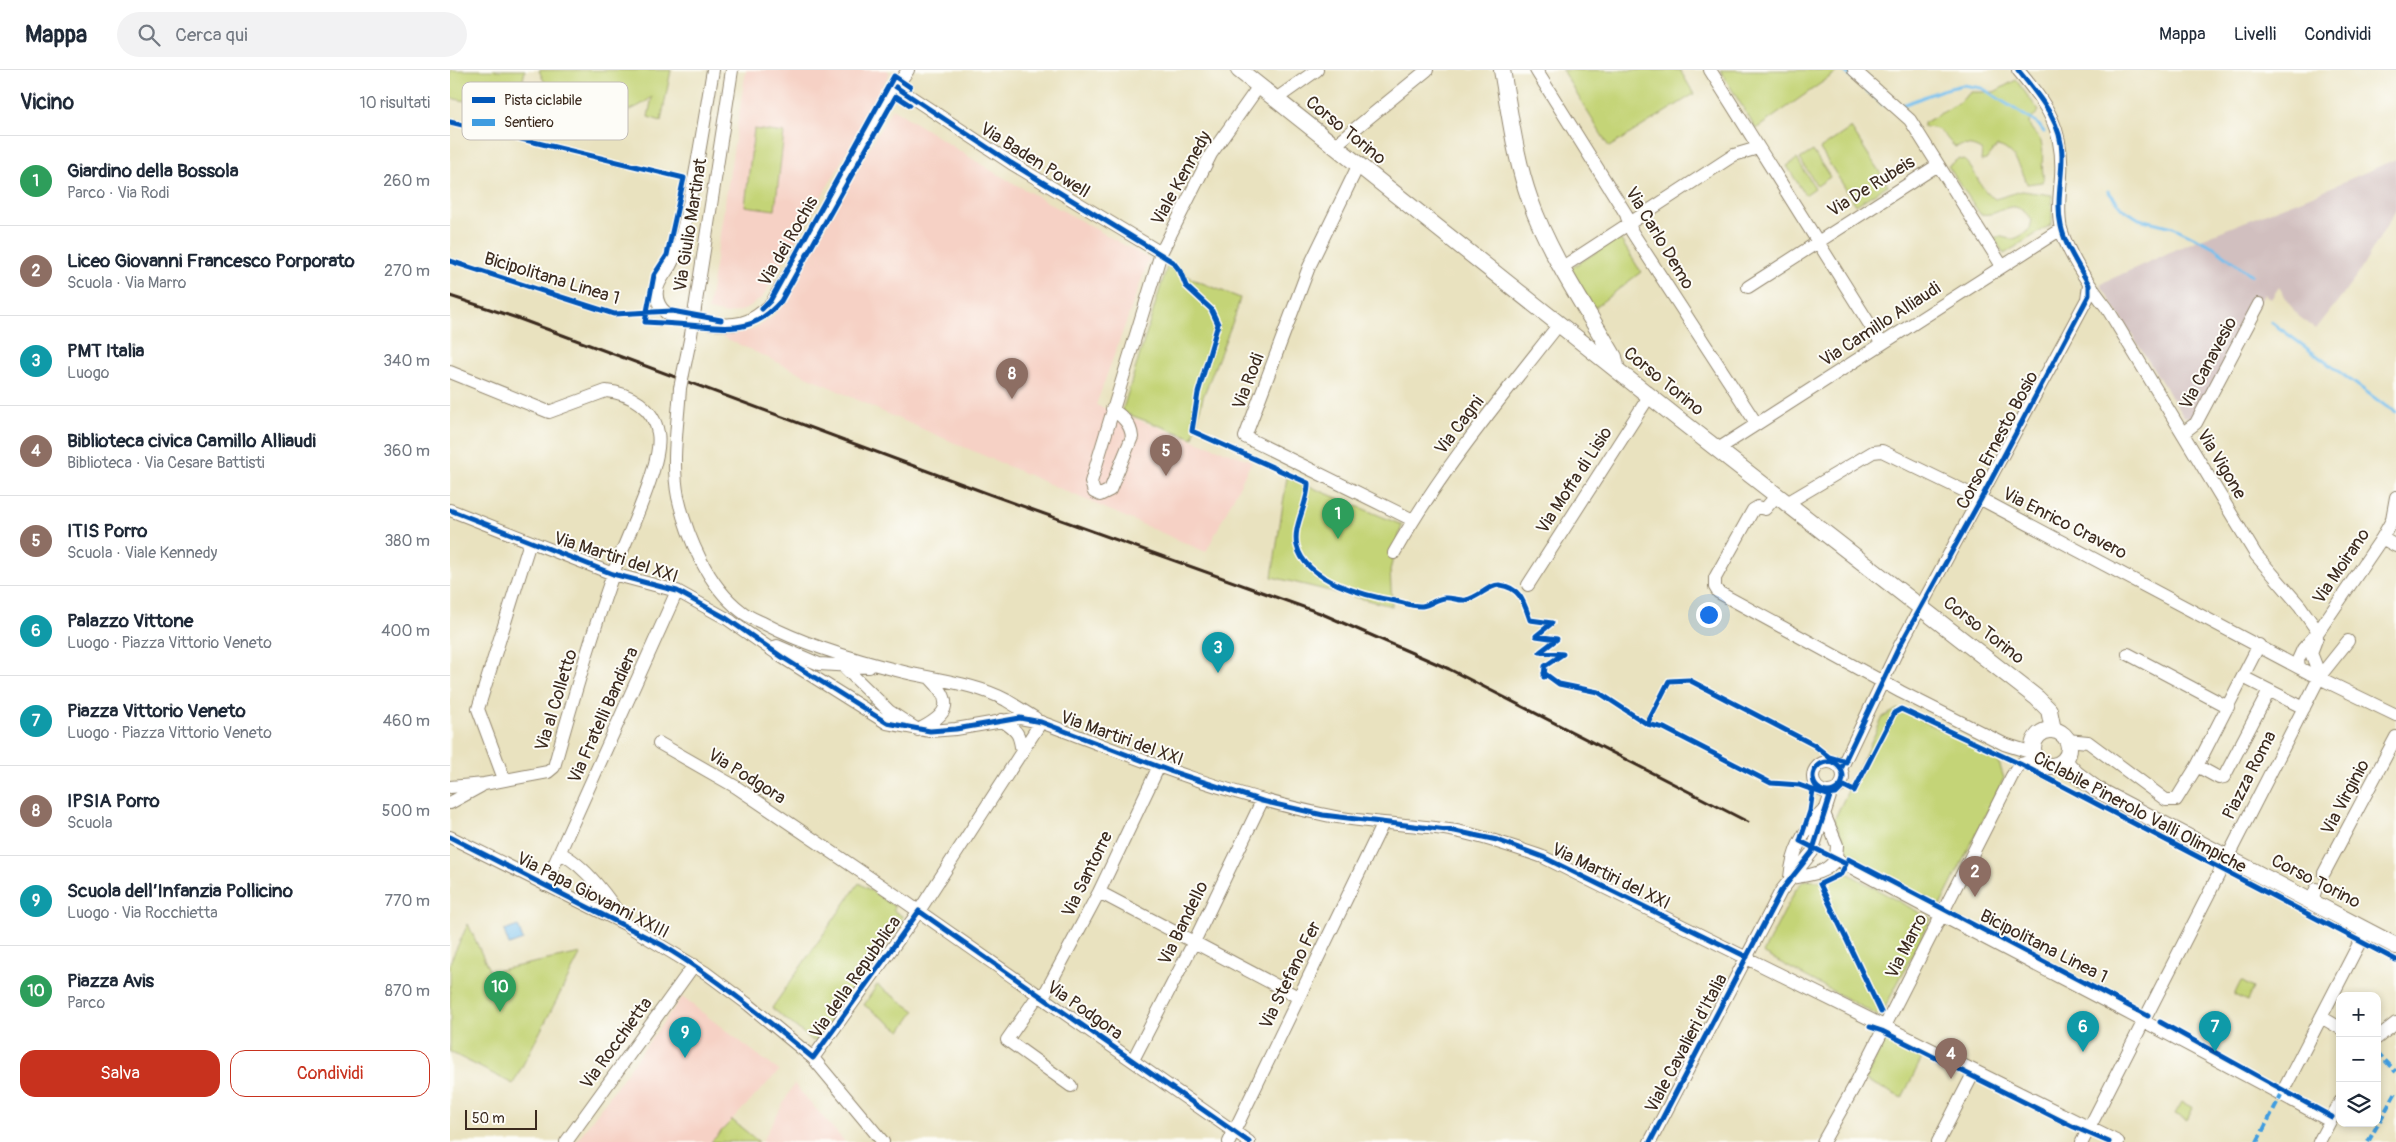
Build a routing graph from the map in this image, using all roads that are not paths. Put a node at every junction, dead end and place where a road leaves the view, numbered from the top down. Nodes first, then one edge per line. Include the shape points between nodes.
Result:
1 (713, 70) edge
2 (732, 70) edge
3 (908, 70) edge
4 (1239, 70) edge
5 (1317, 70) edge
6 (1427, 70) edge
7 (1502, 70) edge
8 (1536, 70) edge
9 (1710, 70) edge
10 (1854, 70) edge
11 (2018, 70) edge
12 (1259, 86) junction
13 (896, 87) junction
14 (1276, 100) junction
15 (1334, 146) junction
16 (1758, 148) junction
17 (1938, 165) junction
18 (1358, 166) junction
19 (1628, 224) junction
20 (2061, 228) junction
21 (1817, 241) junction
22 (1161, 253) junction
23 (2002, 266) junction
24 (1561, 268) junction
25 (2089, 284) junction
26 (1748, 287) dead end
27 (2088, 300) junction
28 (2259, 304) dead end
29 (2107, 308) junction
30 (1560, 323) junction
31 (1882, 344) junction
32 (1617, 368) junction
33 (450, 372) edge
34 (1650, 395) junction
35 (1112, 409) junction
36 (1756, 423) junction
37 (2182, 434) junction
38 (1718, 449) junction
39 (2396, 497) edge
40 (1782, 499) junction
41 (1981, 499) junction
42 (450, 510) edge
43 (2394, 516) edge
44 (1413, 520) junction
45 (2382, 538) junction
46 (530, 542) junction
47 (2396, 546) edge
48 (1394, 553) dead end
49 (613, 574) junction
50 (1528, 585) dead end
51 (677, 591) junction
52 (1922, 607) junction
53 (726, 618) junction
54 (2318, 632) junction
55 (2348, 641) dead end
56 (2259, 645) junction
57 (819, 647) junction
58 (2128, 654) dead end
59 (2312, 656) junction
60 (844, 666) junction
61 (2299, 667) junction
62 (886, 668) junction
63 (2320, 676) junction
64 (2243, 677) junction
65 (931, 679) junction
66 (1883, 682) junction
67 (2269, 691) junction
68 (2228, 706) junction
69 (2304, 708) junction
70 (2396, 715) edge
71 (1001, 720) junction
72 (1041, 722) junction
73 (918, 730) junction
74 (2053, 730) junction
75 (2396, 737) edge
76 (2067, 740) junction
77 (659, 743) dead end
78 (1022, 754) junction
79 (2035, 756) junction
80 (2064, 761) junction
81 (1158, 766) junction
82 (2197, 766) junction
83 (1841, 769) junction
84 (504, 779) junction
85 (484, 784) junction
86 (450, 786) edge
87 (1831, 793) junction
88 (1262, 801) junction
89 (450, 803) edge
90 (1823, 811) junction
91 (1383, 824) junction
92 (450, 837) edge
93 (560, 852) junction
94 (2226, 857) junction
95 (1841, 862) junction
96 (2324, 873) dead end
97 (1790, 878) junction
98 (545, 885) junction
99 (1099, 892) junction
100 (919, 911) junction
101 (1942, 915) junction
102 (625, 924) junction
103 (2366, 930) junction
104 (1194, 942) junction
105 (2396, 946) edge
106 (1747, 957) junction
107 (694, 965) junction
108 (1041, 995) junction
109 (1298, 997) junction
110 (2321, 1017) junction
111 (2145, 1020) junction
112 (2396, 1023) edge
113 (2336, 1026) edge
114 (1884, 1027) junction
115 (2378, 1037) edge
116 (814, 1058) junction
117 (1133, 1060) junction
118 (1974, 1072) junction
119 (1070, 1086) dead end
120 (2282, 1095) junction
121 (2336, 1110) edge
122 (2330, 1122) junction
123 (2089, 1128) junction
124 (1232, 1137) edge
125 (566, 1142) edge
126 (883, 1142) edge
127 (1249, 1142) edge
128 (1650, 1142) edge
129 (1823, 1142) edge
130 (1938, 1142) edge
131 (2082, 1142) edge
132 (2118, 1142) edge
133 (2319, 1142) edge

1 - 13 street, Via dei Rochis via 680,241 657,288 658,304 678,320 742,324 771,304
2 - 57 street, Via Giulio Martinat, bridge via 680,388 675,464 678,496 688,530 720,589 742,612
3 - 13 street, Via dei Rochis
4 - 12 main road, Corso Torino
5 - 14 street
6 - 15 street
7 - 24 main road via 1522,175
8 - 19 street, Via Carlo Demo via 1626,214
9 - 16 street
10 - 17 street via 1920,133
11 - 20 street, Via Vigone via 2049,110 2060,142
12 - 14 main road, Corso Torino
12 - 22 street, Viale Kennedy via 1211,154
13 - 22 street, Via Baden Powell via 1010,163
14 - 15 main road, Corso Torino
15 - 18 main road, Corso Torino
16 - 19 street via 1734,155
16 - 21 street
17 - 21 street, Via De Rubeis
17 - 23 street, Via De Rubeis
18 - 30 main road, Corso Torino
18 - 44 street, Via Rodi via 1309,267 1245,437
19 - 24 street
19 - 36 street, Via Carlo Demo
20 - 23 street, Via Camillo Alliaudi
20 - 25 street, Via Vigone
21 - 26 street, Via De Rubeis
21 - 31 street
22 - 35 street, Viale Kennedy
23 - 31 street, Via Camillo Alliaudi
24 - 32 main road via 1614,357
25 - 27 street, Corso Ernesto Bosio
25 - 29 street, Via Vigone
27 - 29 street
27 - 41 street, Corso Ernesto Bosio
28 - 37 street, Via Canavesio via 2196,423
29 - 37 street, Via Vigone
30 - 32 main road, Corso Torino
30 - 44 street, Via Cagni via 1455,457
31 - 36 street, Via Camillo Alliaudi
32 - 34 main road, Corso Torino
33 - 49 street via 549,412 606,392 615,392 646,406 659,435 656,454 648,487
34 - 38 main road, Corso Torino
34 - 50 street, Via Moffa di Lisio
35 - 35 street, Viale Kennedy via 1091,482 1094,492 1100,495 1110,490 1132,437 1131,429 1122,416
36 - 38 street, Via Camillo Alliaudi
37 - 54 street, Via Vigone via 2256,555
38 - 40 main road, Corso Torino
39 - 43 street, Via Moirano
40 - 41 street, Via Enrico Cravero via 1878,450
40 - 52 main road, Corso Torino
40 - 66 street via 1765,509 1758,507 1753,510 1715,578 1715,587 1724,597
41 - 52 street, Corso Ernesto Bosio
41 - 56 street, Via Enrico Cravero
42 - 46 street, Via Martiri del XXI
43 - 45 street, Via Moirano
44 - 48 street, Via Cagni
45 - 47 street
45 - 54 street, Via Moirano
46 - 49 street, Via Martiri del XXI
46 - 84 street via 478,709
49 - 51 street, Via Martiri del XXI
49 - 84 street, Via al Colletto via 554,767 548,772
51 - 53 street, Via Martiri del XXI
51 - 93 street, Via Fratelli Bandiera
52 - 66 street, Corso Ernesto Bosio
52 - 74 main road, Corso Torino via 2037,698 2049,710
53 - 60 street, Via Martiri del XXI via 796,656 819,664
53 - 73 street, Via Martiri del XXI via 867,712 887,723
54 - 59 street, Via Moirano via 2311,649
54 - 61 street, Via Moirano via 2302,649
55 - 63 street, Piazza Roma
56 - 61 street, Via Enrico Cravero
56 - 64 street
57 - 60 street
57 - 62 street, Via Martiri del XXI
58 - 68 street
59 - 61 street
59 - 63 street
60 - 62 street, Via Martiri del XXI
60 - 73 street via 889,711
61 - 63 street, Via Enrico Cravero
62 - 65 street, Via Martiri del XXI
63 - 69 street, Piazza Roma
63 - 70 street, Via Enrico Cravero
64 - 67 street
64 - 68 street
65 - 72 street, Via Martiri del XXI via 976,688 1005,700
65 - 73 street via 946,699 945,708 931,724
66 - 79 street via 2004,744
66 - 83 street, Corso Ernesto Bosio
67 - 69 street
67 - 82 street, Piazza Roma via 2224,777 2219,778
68 - 82 street
69 - 94 street, Piazza Roma
71 - 72 street, Via Martiri del XXI via 1020,718
71 - 73 street, Via Martiri del XXI via 956,729
71 - 78 street via 1015,729 1021,738
72 - 78 street, Via della Repubblica
72 - 81 street, Via Martiri del XXI
74 - 76 main road
74 - 79 main road via 2037,736 2032,747
75 - 96 street, Via Virginio
76 - 80 main road via 2069,751
76 - 82 street via 2088,742 2166,800 2180,797
77 - 100 street, Via Podgora via 736,787
78 - 100 street, Via della Repubblica
79 - 80 main road via 2042,764 2054,766
79 - 101 street, Via Marro via 2014,772
80 - 94 main road, Corso Torino via 2096,789
81 - 88 street, Via Martiri del XXI
81 - 99 street, Via Santorre
83 - 87 street via 1842,784
83 - 87 street via 1829,762 1814,769 1814,784 1820,791
84 - 85 street, Via al Colletto
85 - 86 street, Via al Colletto
85 - 89 street, Via al Colletto
87 - 90 street, Viale Cavalieri d'Italia
88 - 91 street, Via Martiri del XXI
88 - 104 street, Via Bandello
90 - 95 street
90 - 97 street, Viale Cavalieri d'Italia via 1812,852
91 - 106 street, Via Martiri del XXI via 1455,831 1497,840 1543,857
91 - 109 street, Via Stefano Fer
92 - 98 street, Via Papa Giovanni XXIII
93 - 98 street, Via Fratelli Bandiera
93 - 102 street via 574,860
94 - 103 main road, Corso Torino via 2314,896
94 - 111 street, Piazza Roma
95 - 97 street via 1824,870
95 - 101 street
97 - 106 street, Viale Cavalieri d'Italia
98 - 102 street, Via Papa Giovanni XXIII
99 - 104 street
99 - 108 street, Via Santorre
100 - 108 street, Via Podgora
100 - 116 street, Via della Repubblica
101 - 111 street
101 - 114 street, Via Marro
102 - 107 street, Via Papa Giovanni XXIII
103 - 105 main road, Corso Torino
103 - 110 street
104 - 109 street
104 - 117 street, Via Bandello
106 - 114 street, Via Martiri del XXI
106 - 128 street, Viale Cavalieri d'Italia
107 - 116 street, Via Papa Giovanni XXIII
107 - 125 street, Via Rocchietta
108 - 117 street, Via Podgora
108 - 119 street, Via Podgora via 1007,1040
109 - 124 street, Via Stefano Fer
110 - 113 street
110 - 120 street
111 - 120 street
111 - 123 street, Piazza Roma
112 - 115 street
114 - 118 street, Via Martiri del XXI
114 - 129 street, Via Marro
116 - 126 street, Via Papa Giovanni XXIII
117 - 124 street, Via Podgora
118 - 123 street, Via Martiri del XXI
118 - 130 street
120 - 122 street
121 - 122 street
122 - 133 street
123 - 131 street, Piazza Roma
123 - 132 street, Via Martiri del XXI
124 - 127 street, Via Podgora

